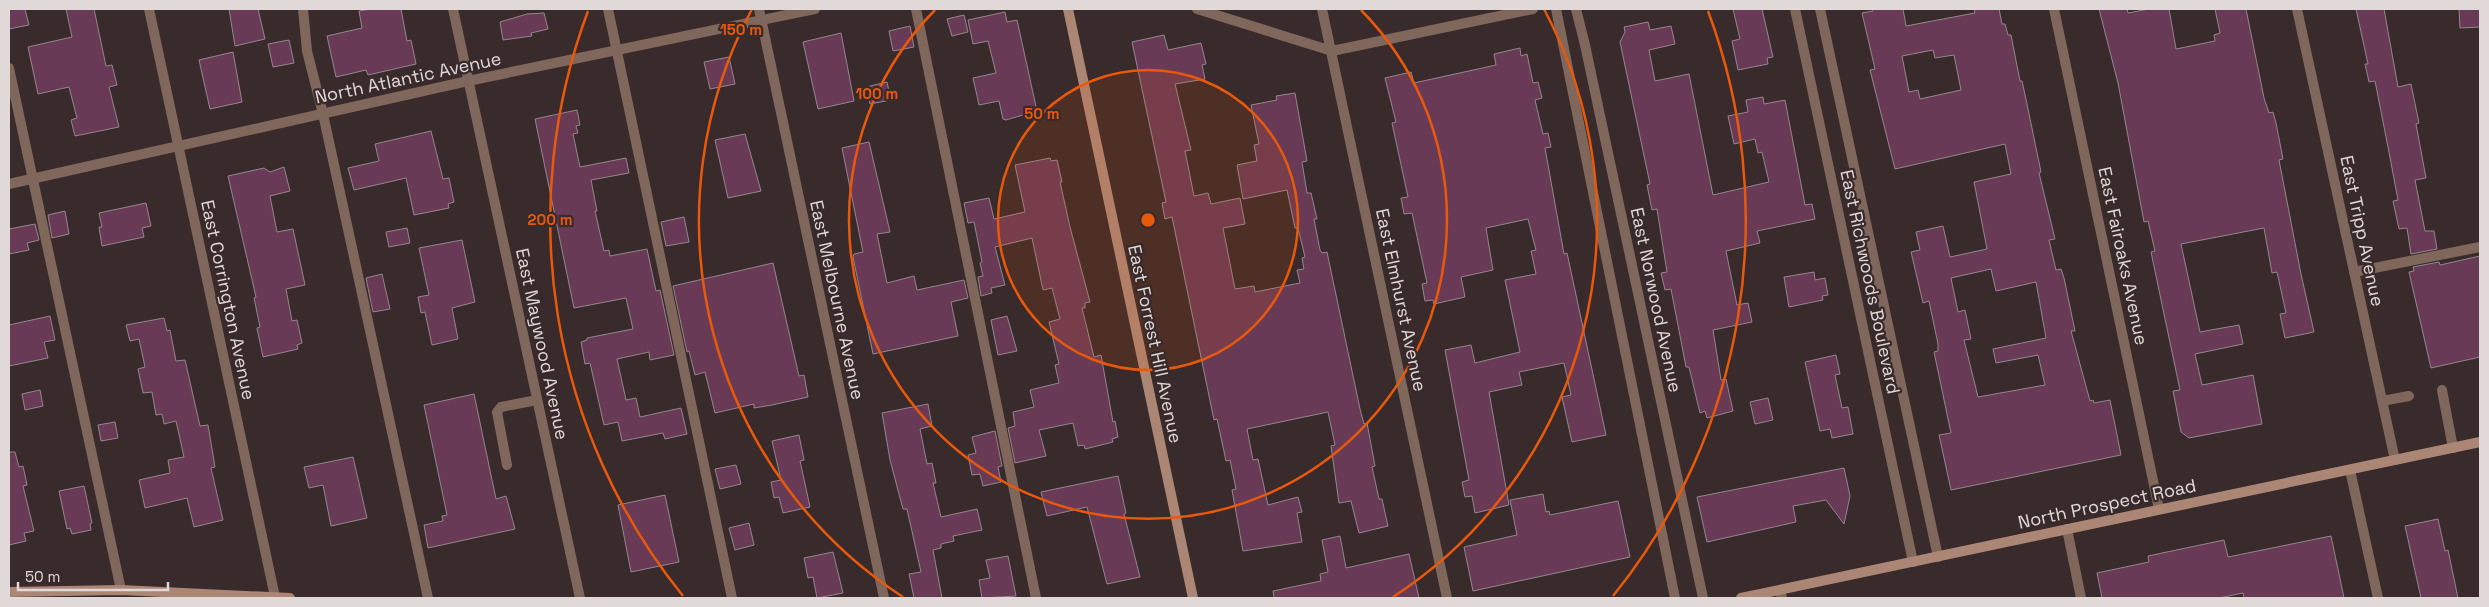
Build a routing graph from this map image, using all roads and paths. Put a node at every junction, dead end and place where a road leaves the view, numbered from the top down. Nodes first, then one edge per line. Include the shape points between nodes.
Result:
1 (150, 9) edge
2 (303, 9) edge
3 (453, 9) edge
4 (608, 9) edge
5 (815, 9) edge
6 (916, 9) edge
7 (1068, 9) edge
8 (1197, 9) edge
9 (1322, 9) edge
10 (1533, 9) edge
11 (1556, 9) edge
12 (1576, 9) edge
13 (1795, 9) edge
14 (1820, 9) edge
15 (2054, 9) edge
16 (2297, 9) edge
17 (760, 14) edge
18 (617, 49) junction
19 (1332, 52) junction
20 (9, 68) edge
21 (468, 81) junction
22 (323, 114) junction
23 (179, 146) junction
24 (32, 178) junction
25 (9, 184) edge
26 (2480, 247) edge
27 (2354, 272) junction
28 (2442, 390) dead end
29 (2410, 396) dead end
30 (537, 400) junction
31 (2382, 401) junction
32 (2480, 442) edge
33 (2454, 448) junction
34 (2395, 460) junction
35 (507, 465) dead end
36 (2350, 470) junction
37 (2159, 509) junction
38 (2066, 529) junction
39 (1938, 557) junction
40 (1912, 562) junction
41 (121, 590) junction
42 (9, 592) edge
43 (1781, 594) edge
44 (275, 597) edge
45 (290, 598) edge
46 (428, 598) edge
47 (580, 598) edge
48 (732, 598) edge
49 (884, 598) edge
50 (1036, 598) edge
51 (1193, 598) edge
52 (1447, 598) edge
53 (1675, 598) edge
54 (1703, 598) edge
55 (1741, 598) edge
56 (2081, 598) edge
57 (2378, 598) edge

1 - 23 street, East Corrington Avenue
2 - 22 street via 308,51
3 - 21 street, East Maywood Avenue
4 - 18 street
5 - 17 street, North Atlantic Avenue
6 - 50 street
7 - 51 main road, East Forrest Hill Avenue
8 - 19 street
9 - 19 street, East Elmhurst Avenue
10 - 19 street
11 - 53 street
12 - 54 street, East Norwood Avenue
13 - 40 street, East Richwoods Boulevard
14 - 39 street, East Richwoods Boulevard
15 - 37 street, East Fairoaks Avenue
16 - 27 street, East Tripp Avenue
17 - 18 street, North Atlantic Avenue
17 - 49 street, East Melbourne Avenue
18 - 21 street, North Atlantic Avenue
18 - 48 street
19 - 52 street, East Elmhurst Avenue
20 - 24 street
21 - 22 street, North Atlantic Avenue
21 - 30 street, East Maywood Avenue
22 - 23 street, North Atlantic Avenue
22 - 46 street
23 - 24 street, North Atlantic Avenue
23 - 44 street, East Corrington Avenue
24 - 25 street, North Atlantic Avenue
24 - 41 street
26 - 27 street
27 - 31 street, East Tripp Avenue
28 - 33 street
29 - 31 street
30 - 35 street via 501,407 497,412
30 - 47 street, East Maywood Avenue
31 - 34 street, East Tripp Avenue
32 - 33 main road, North Prospect Road
33 - 34 main road, North Prospect Road
34 - 36 main road, North Prospect Road
36 - 37 main road, North Prospect Road
36 - 57 street
37 - 38 main road, North Prospect Road
38 - 39 main road, North Prospect Road
38 - 56 street
39 - 40 main road, North Prospect Road
40 - 43 main road, North Prospect Road
41 - 42 main road
41 - 44 main road
43 - 55 main road, North Prospect Road
44 - 45 main road

